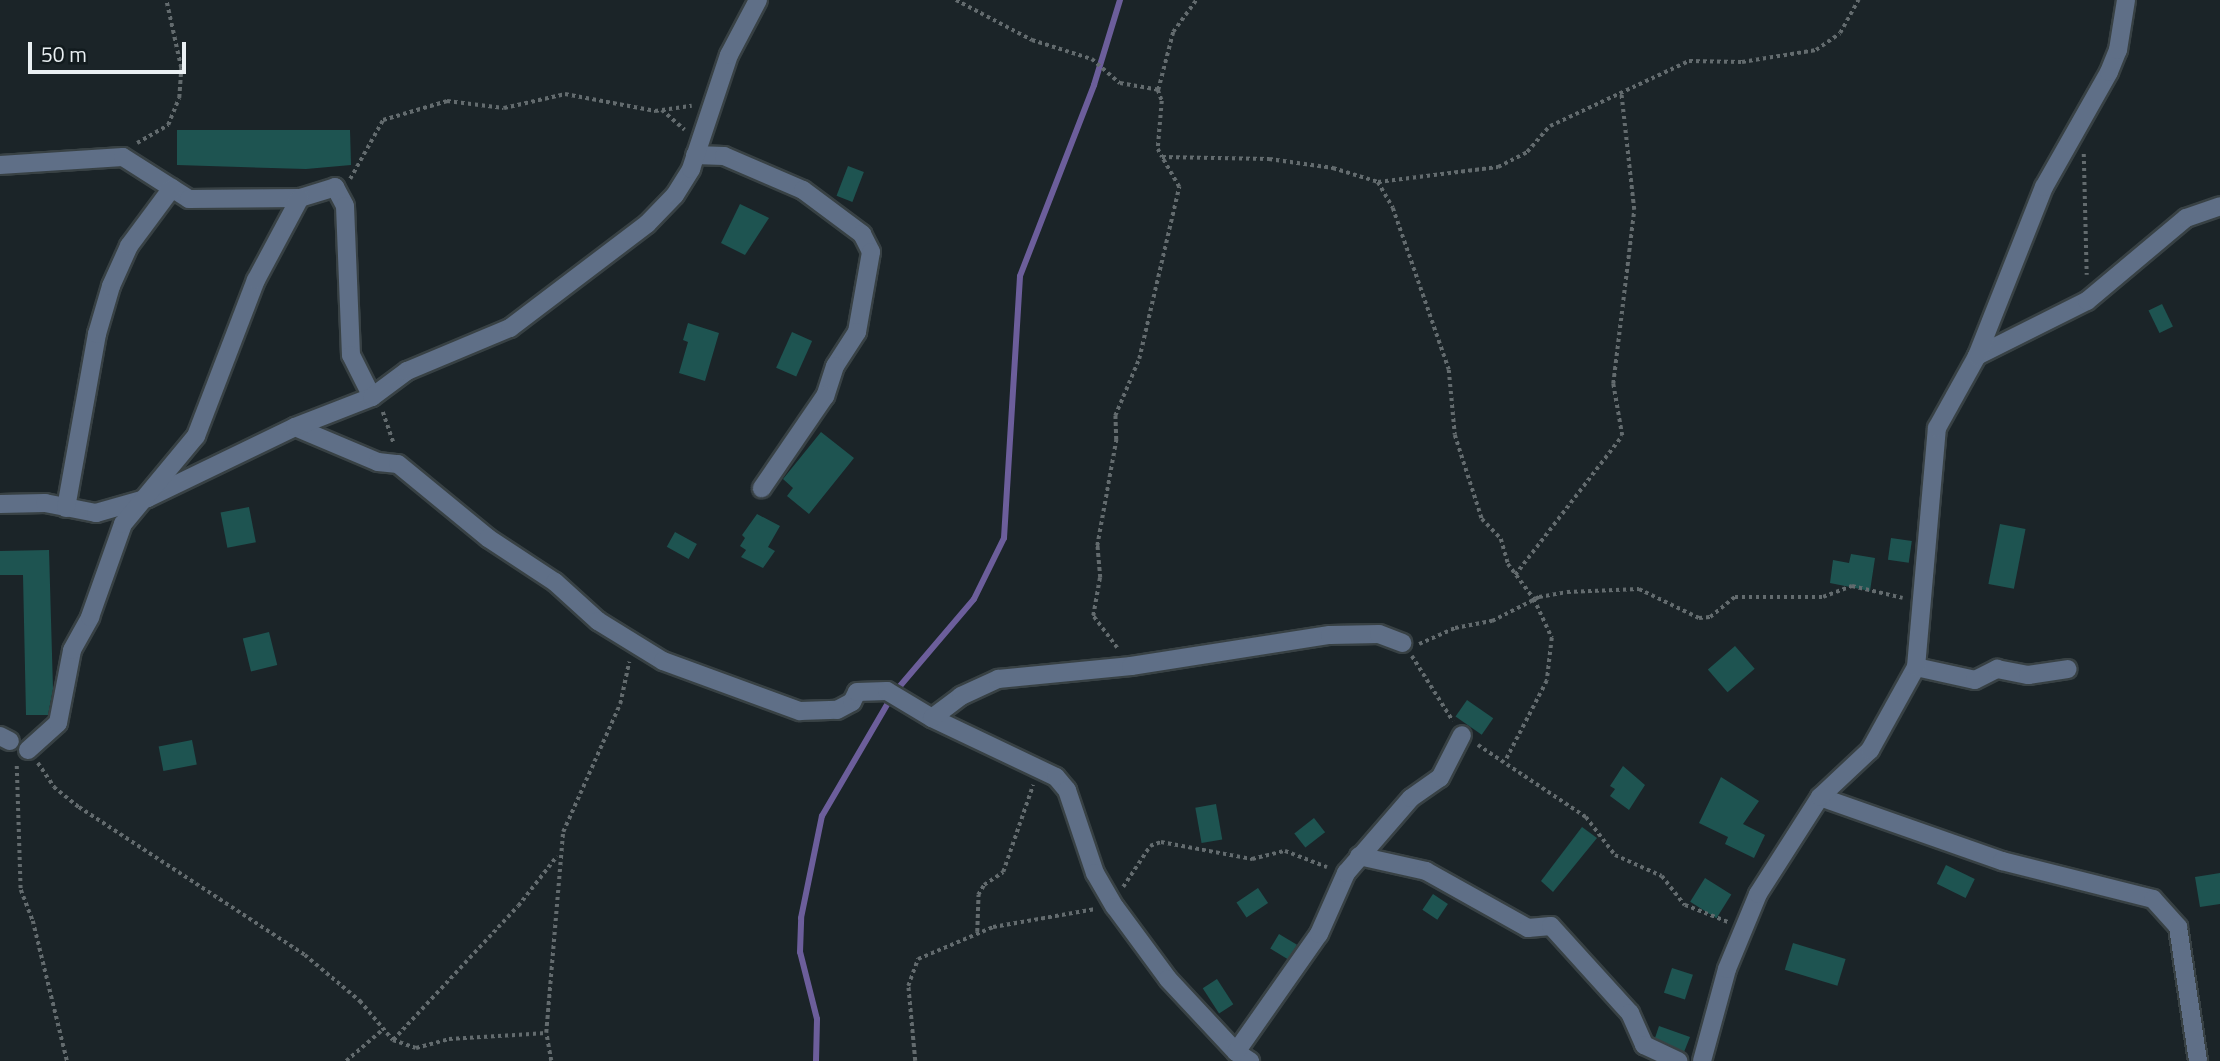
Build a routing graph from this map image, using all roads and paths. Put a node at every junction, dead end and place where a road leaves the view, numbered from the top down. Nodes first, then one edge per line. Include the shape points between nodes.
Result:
1 (166, 0) edge
2 (758, 0) edge
3 (956, 0) edge
4 (1196, 0) edge
5 (1857, 0) edge
6 (2126, 0) edge
7 (1158, 90) junction
8 (1621, 92) junction
9 (717, 101) junction
10 (662, 110) junction
11 (2073, 129) junction
12 (695, 156) junction
13 (1162, 157) junction
14 (123, 158) junction
15 (0, 165) edge
16 (1378, 182) junction
17 (172, 188) junction
18 (342, 193) junction
19 (300, 198) junction
20 (2220, 206) edge
21 (2087, 301) junction
22 (1977, 356) junction
23 (372, 397) junction
24 (295, 427) junction
25 (398, 464) junction
26 (762, 488) dead end
27 (148, 498) junction
28 (0, 504) edge
29 (66, 508) junction
30 (1515, 575) junction
31 (1534, 599) junction
32 (1922, 605) junction
33 (1402, 643) dead end
34 (630, 644) junction
35 (1131, 666) junction
36 (1916, 667) junction
37 (2068, 669) dead end
38 (932, 718) junction
39 (1462, 735) junction
40 (5, 738) edge
41 (28, 750) joint
42 (1506, 762) junction
43 (1038, 770) junction
44 (1820, 797) junction
45 (559, 855) junction
46 (1359, 856) junction
47 (1346, 873) junction
48 (1113, 905) junction
49 (1743, 928) junction
50 (977, 933) junction
51 (381, 1031) junction
52 (546, 1033) junction
53 (393, 1040) junction
54 (1243, 1056) edge
55 (67, 1061) edge
56 (346, 1061) edge
57 (551, 1061) edge
58 (915, 1061) edge
59 (1678, 1061) edge
60 (1702, 1061) edge
61 (2198, 1061) edge

1 - 14 path via 181,68 173,118 160,131 142,137
2 - 9 street via 729,55
3 - 7 path via 1032,40 1092,59 1120,83
4 - 7 path via 1173,32
5 - 8 path via 1840,33 1816,50 1742,62 1689,61
6 - 11 street via 2118,50
7 - 13 path via 1162,101 1157,149
8 - 16 path via 1550,126 1527,152 1498,167
8 - 30 path via 1634,210 1613,384 1622,436
9 - 10 path
9 - 12 street
10 - 12 path
10 - 18 path via 565,94 514,107 453,101 413,110 379,124
11 - 21 path via 2087,167
11 - 22 street via 2044,187
12 - 23 street via 676,195 648,224 510,328 407,371
12 - 26 street via 724,156 803,190 838,212 868,244 871,265 857,332 835,366 825,396
13 - 16 path via 1269,159 1333,168
13 - 35 path via 1179,187 1139,359 1115,416 1116,440 1097,546 1100,578 1093,616
14 - 15 street
14 - 17 street
16 - 30 path via 1393,208 1449,370 1454,435 1475,499 1482,519 1501,539
17 - 19 street via 189,199
17 - 29 street via 129,246 111,286 97,334
18 - 19 street via 335,187
18 - 23 street via 351,355
19 - 27 street via 256,280 196,436
20 - 21 street via 2186,218
21 - 22 street
22 - 32 street via 1937,428
23 - 24 street
23 - 25 path via 391,431
24 - 25 street via 378,461
24 - 27 street
25 - 34 street
27 - 29 street via 96,513
27 - 41 street via 123,524 90,617 72,650 58,723
28 - 29 street via 24,501
30 - 31 path
31 - 32 path via 1567,592 1639,589 1706,618 1731,598 1823,597 1852,586 1875,588
31 - 39 path via 1492,621 1446,631 1408,650
31 - 42 path via 1552,638 1553,658 1547,681
32 - 36 street
33 - 35 street via 1379,634 1329,635
34 - 38 street via 663,662 800,710 837,710 852,702 857,692 878,691 894,693
34 - 45 path via 626,687 578,794
35 - 38 street via 998,679 961,696
36 - 37 street via 1975,680 1997,669 2028,675
36 - 44 street via 1870,750
38 - 43 street
39 - 42 path
39 - 46 street via 1440,778 1411,798
40 - 55 path via 18,773 21,890 33,921
41 - 51 path via 54,787 79,807 305,955 360,1001
42 - 49 path via 1586,817 1615,855 1662,876 1685,905
43 - 48 street via 1060,779 1067,790 1095,873
43 - 50 path via 1003,872 978,895
44 - 49 street via 1758,894
44 - 61 street via 2002,861 2153,899 2178,927
45 - 52 path
45 - 53 path via 518,906
46 - 47 street
46 - 59 street via 1426,871 1528,928 1551,926 1630,1013 1644,1045
47 - 48 path via 1284,851 1252,859 1161,842 1145,851
47 - 54 street via 1319,934 1266,1004
48 - 50 path via 1022,919
48 - 54 street via 1168,979
49 - 60 street
50 - 58 path via 918,959 912,967 908,986
51 - 53 path
51 - 56 path
52 - 53 path via 449,1040 416,1048
52 - 57 path

